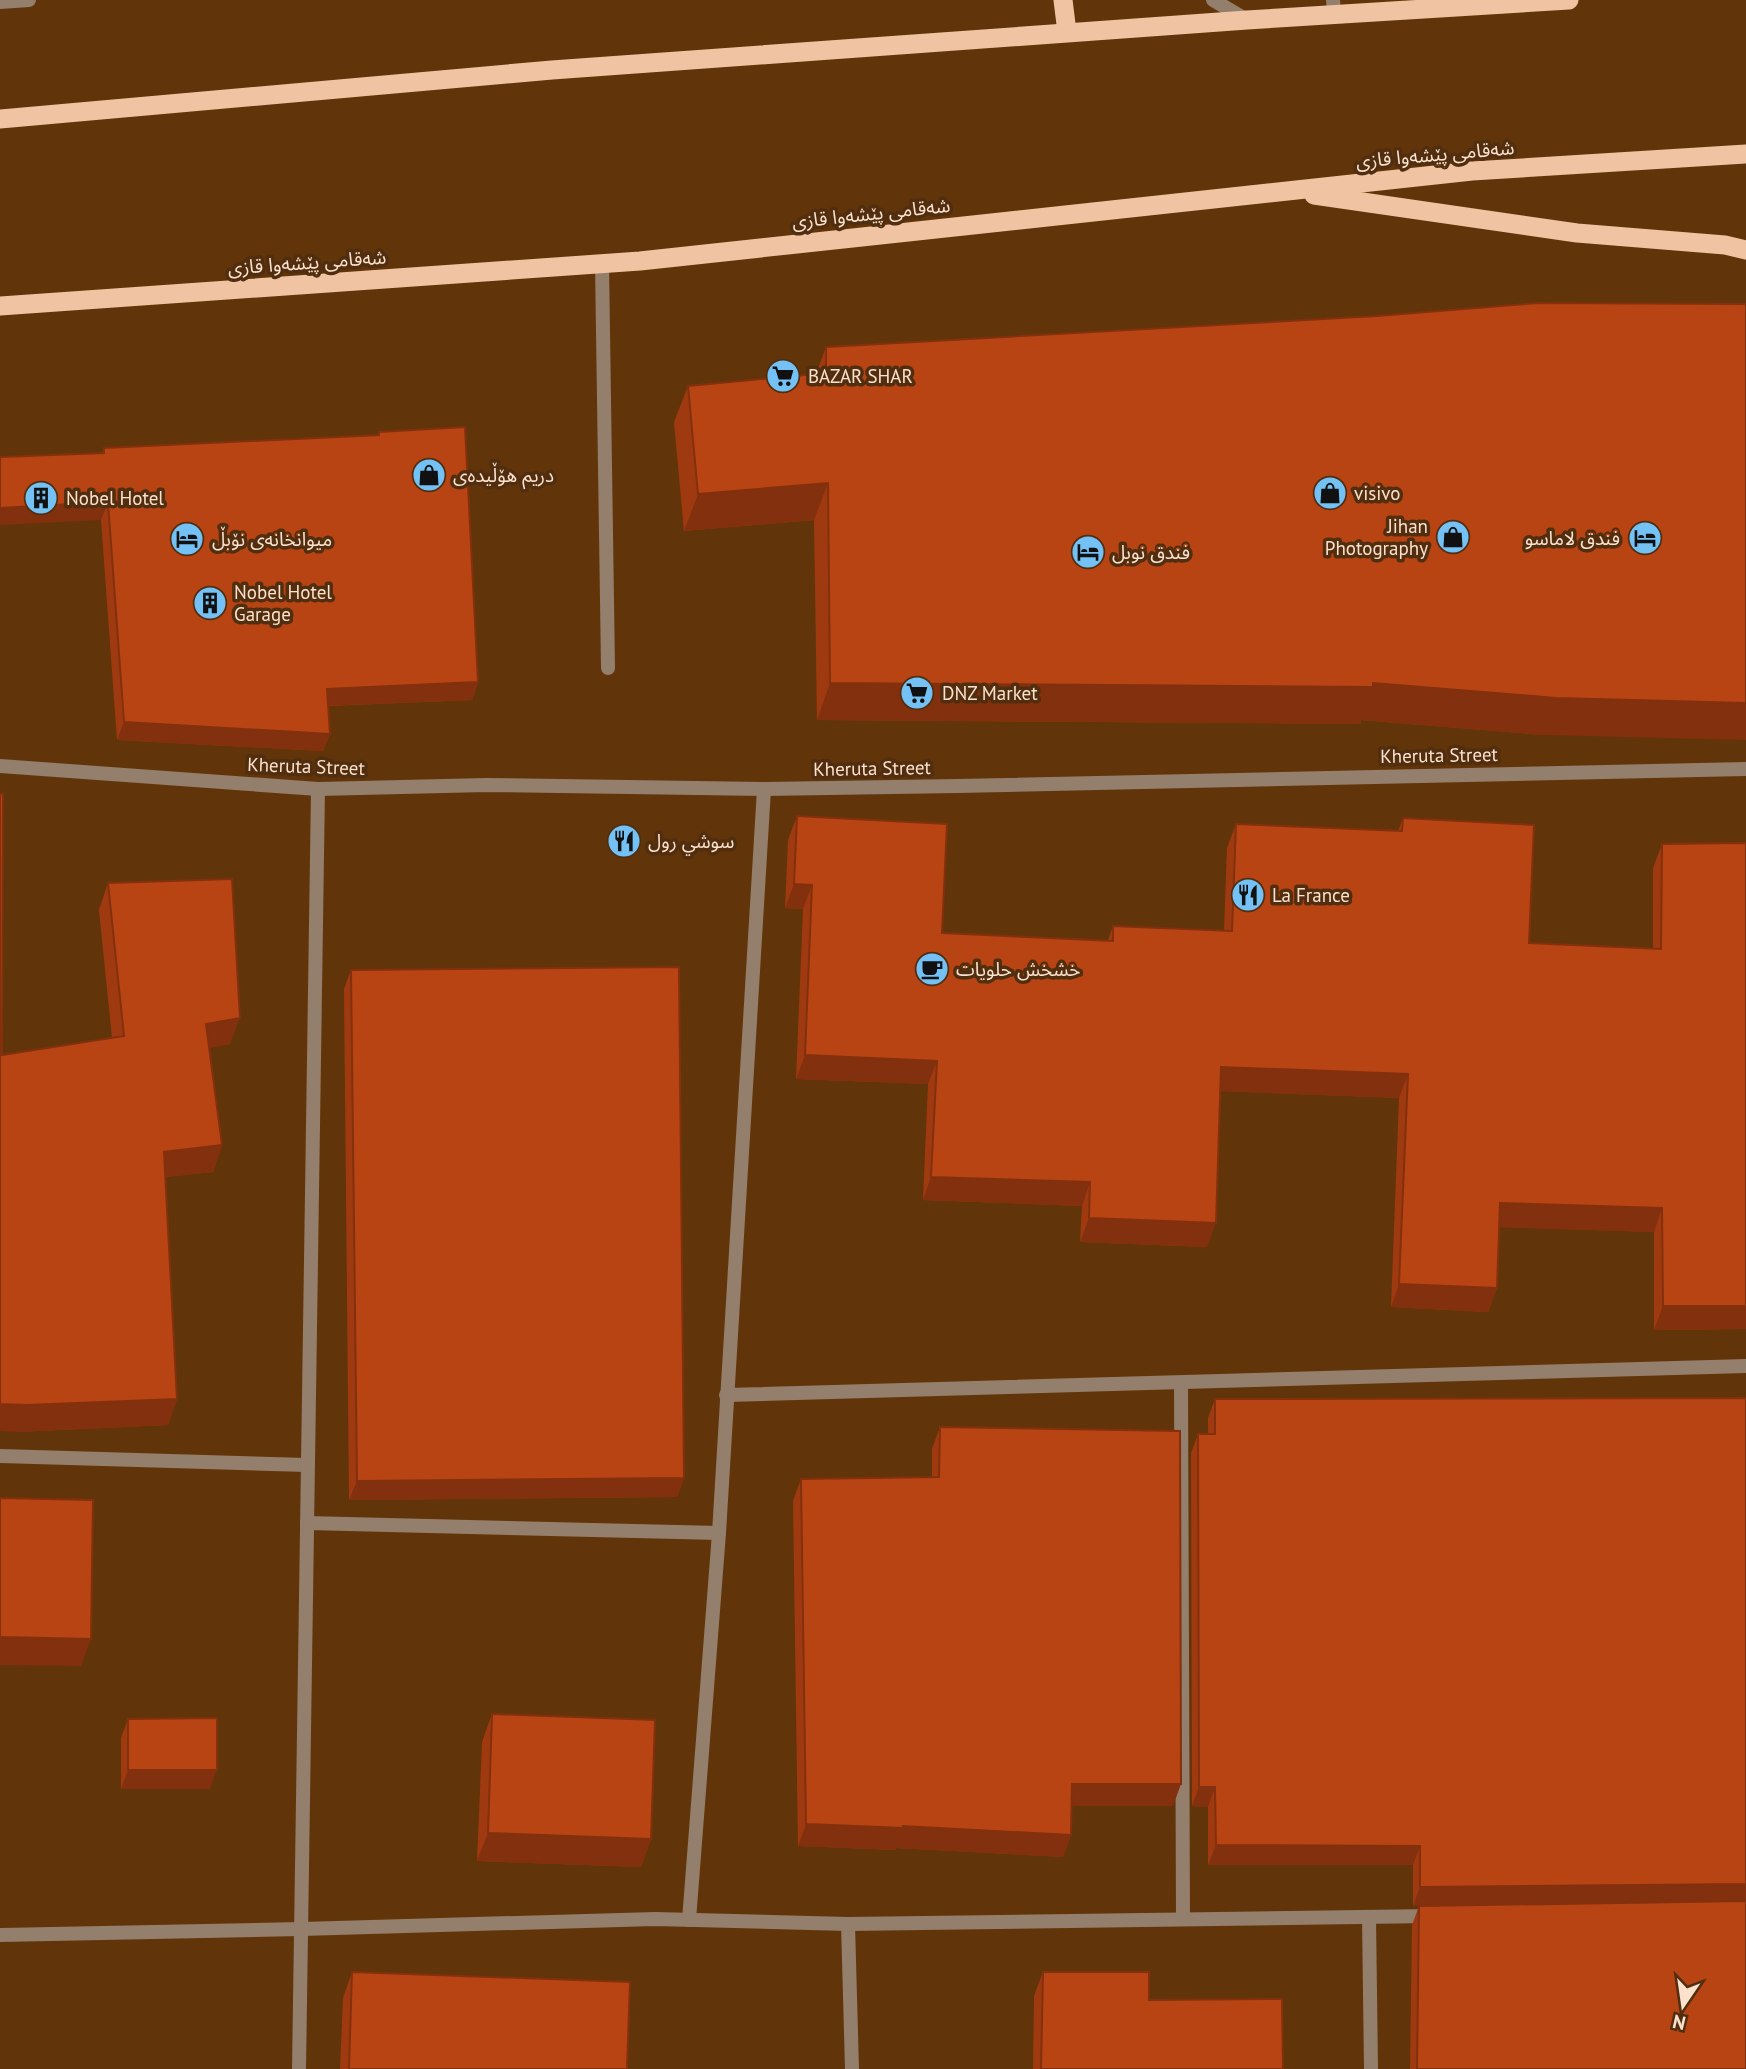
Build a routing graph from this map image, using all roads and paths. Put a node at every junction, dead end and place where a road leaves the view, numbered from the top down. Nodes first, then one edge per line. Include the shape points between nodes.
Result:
1 (29, 0) edge
2 (1063, 0) edge
3 (1213, 0) edge
4 (1569, 0) edge
5 (0, 2) edge
6 (1333, 7) edge
7 (1247, 20) junction
8 (1067, 32) junction
9 (0, 119) edge
10 (1746, 154) edge
11 (1285, 191) junction
12 (1746, 250) edge
13 (602, 264) junction
14 (0, 306) edge
15 (608, 668) dead end
16 (0, 766) edge
17 (1746, 769) edge
18 (318, 789) junction
19 (764, 789) junction
20 (1746, 1366) edge
21 (1181, 1382) junction
22 (726, 1395) junction
23 (0, 1456) edge
24 (307, 1465) junction
25 (307, 1523) junction
26 (719, 1533) junction
27 (1453, 1915) edge
28 (1369, 1917) junction
29 (1183, 1918) junction
30 (690, 1920) junction
31 (849, 1924) junction
32 (301, 1929) junction
33 (0, 1935) edge
34 (299, 2069) edge
35 (852, 2069) edge
36 (1371, 2069) edge

1 - 5 street
2 - 8 highway
3 - 7 street
4 - 6 highway
6 - 7 highway
7 - 8 highway
8 - 9 highway via 552,70
10 - 11 highway, شەقامی پێشەوا قازی via 1472,171
11 - 12 highway via 1577,233
11 - 13 highway, شەقامی پێشەوا قازی
13 - 14 highway, شەقامی پێشەوا قازی
13 - 15 street
16 - 18 street, Kheruta Street
17 - 19 street, Kheruta Street
18 - 19 street, Kheruta Street via 486,785
18 - 24 street
19 - 22 street
20 - 21 street
21 - 22 street
21 - 29 street
22 - 26 street
23 - 24 street
24 - 25 street
25 - 26 street
25 - 32 street
26 - 30 street
27 - 28 street
28 - 29 street
28 - 36 street
29 - 31 street
30 - 31 street
30 - 32 street
31 - 35 street
32 - 33 street
32 - 34 street

